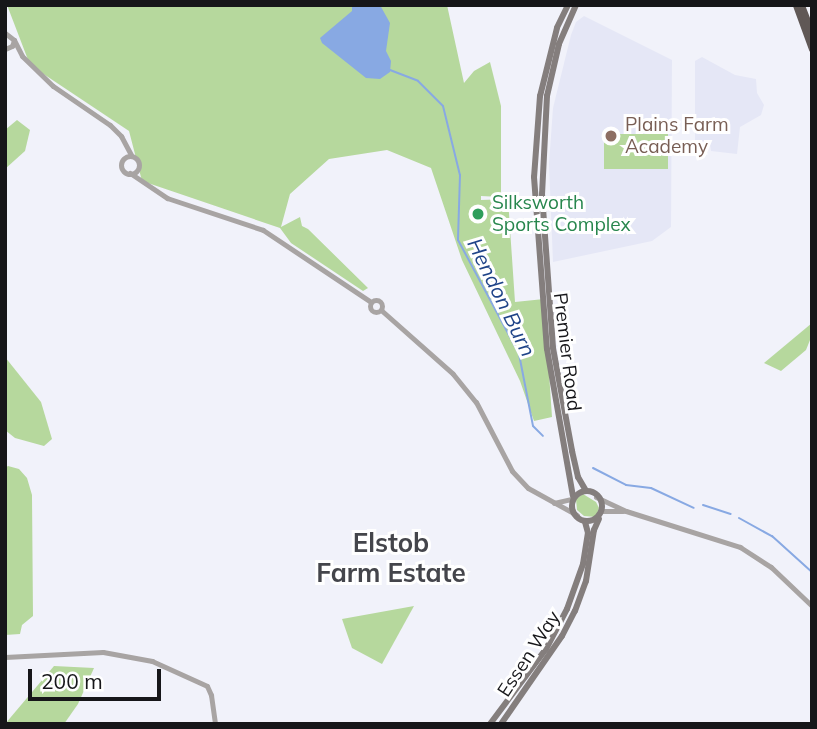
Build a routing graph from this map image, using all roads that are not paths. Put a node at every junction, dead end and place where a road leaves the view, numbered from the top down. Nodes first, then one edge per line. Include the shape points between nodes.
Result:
1 (568, 5) edge
2 (576, 5) edge
3 (796, 5) edge
4 (801, 5) edge
5 (6, 32) edge
6 (812, 34) edge
7 (14, 40) junction
8 (6, 49) edge
9 (812, 50) edge
10 (22, 56) junction
11 (124, 146) junction
12 (131, 155) junction
13 (123, 158) junction
14 (138, 169) junction
15 (130, 173) junction
16 (142, 181) junction
17 (586, 491) junction
18 (572, 497) junction
19 (596, 497) junction
20 (554, 503) junction
21 (626, 510) junction
22 (603, 511) junction
23 (577, 515) junction
24 (599, 519) junction
25 (585, 522) junction
26 (812, 606) edge
27 (6, 657) edge
28 (215, 724) edge
29 (490, 724) edge
30 (501, 724) edge

1 - 18 main road, Premier Road via 557,28 540,96 534,177 547,349
2 - 17 main road, Premier Road via 549,84 542,194 553,348 572,451
3 - 9 highway
4 - 6 highway
5 - 7 street
7 - 8 street
7 - 10 street
8 - 10 street
10 - 11 street via 60,92 110,125
11 - 12 street
11 - 13 street
12 - 13 street
12 - 14 street
13 - 15 street via 122,168
14 - 15 street
14 - 16 street
15 - 16 street
16 - 20 street via 167,198 263,230 371,302 372,312 381,310 453,374 476,402 512,471 528,488
17 - 18 main road
17 - 19 main road
18 - 20 street
18 - 23 main road, Premier Road
19 - 21 street
19 - 22 main road
20 - 23 street
21 - 22 street
21 - 26 street via 740,547 771,567
22 - 24 main road
23 - 25 main road, Premier Road
24 - 25 main road
24 - 30 main road, Essen Way via 575,611
25 - 29 main road, Essen Way via 583,564 567,609 546,649
27 - 28 street via 103,652 152,661 207,686

